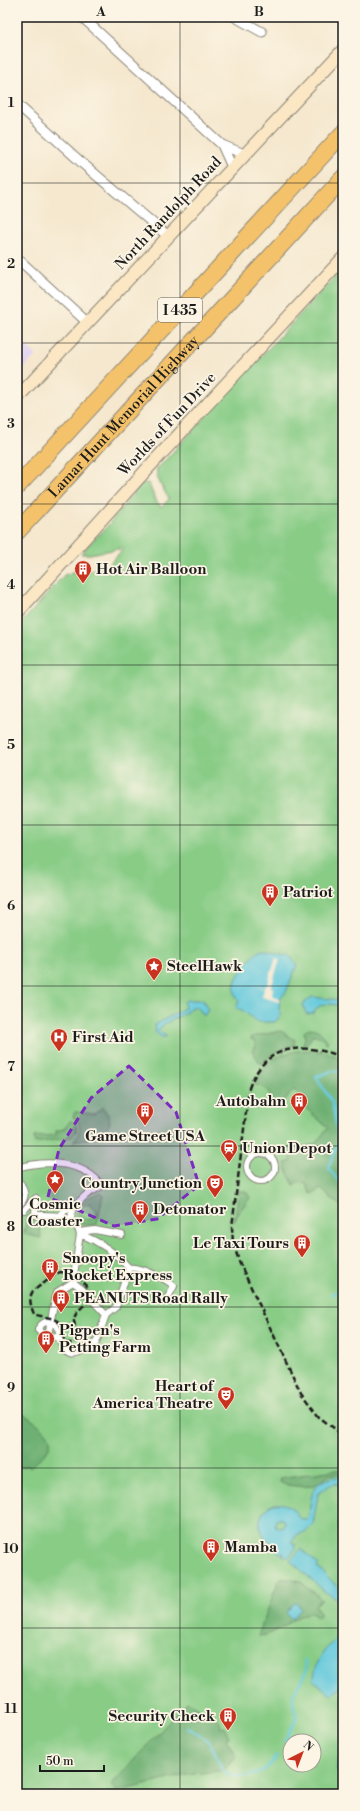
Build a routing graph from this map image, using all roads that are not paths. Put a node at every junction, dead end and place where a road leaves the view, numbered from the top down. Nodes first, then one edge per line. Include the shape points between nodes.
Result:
1 (82, 17) edge
2 (235, 17) edge
3 (262, 32) dead end
4 (343, 50) edge
5 (17, 104) edge
6 (343, 133) edge
7 (222, 146) junction
8 (244, 154) junction
9 (232, 167) junction
10 (343, 178) edge
11 (168, 236) junction
12 (17, 258) edge
13 (343, 258) edge
14 (88, 323) junction
15 (17, 398) edge
16 (17, 487) edge
17 (17, 532) edge
18 (17, 613) edge
19 (258, 1153) joint
20 (17, 1168) edge
21 (17, 1182) edge
22 (18, 1205) edge
23 (71, 1208) junction
24 (60, 1216) junction
25 (71, 1221) junction
26 (79, 1233) junction
27 (122, 1235) dead end
28 (129, 1268) junction
29 (73, 1282) junction
30 (167, 1300) dead end
31 (106, 1316) junction
32 (51, 1321) junction
33 (48, 1335) junction
34 (59, 1338) junction

1 - 7 street
2 - 3 street
4 - 8 main road, North Randolph Road
5 - 11 street
6 - 16 highway, Lamar Hunt Memorial Highway / I 435
7 - 8 street
7 - 9 street
8 - 9 main road, North Randolph Road
9 - 11 main road, North Randolph Road
10 - 17 highway, Lamar Hunt Memorial Highway / I 435
11 - 14 main road, North Randolph Road
12 - 14 street
13 - 18 main road, Worlds of Fun Drive
14 - 15 main road, North Randolph Road
19 - 19 street via 269,1156 275,1164 273,1175 262,1181 253,1179 247,1169 250,1156
20 - 23 street via 64,1164 77,1168 99,1181 102,1186
21 - 22 street via 21,1184 25,1194 25,1199
22 - 24 street via 30,1214
23 - 24 street via 66,1209
23 - 25 street
24 - 25 street
25 - 26 street
26 - 27 street via 95,1230
26 - 28 street via 113,1253
26 - 29 street
28 - 30 street via 147,1272 174,1286
28 - 31 street via 116,1307
29 - 31 street
29 - 32 street via 57,1292
31 - 34 street via 96,1343 77,1353 65,1349
32 - 33 street
32 - 33 street via 42,1323 38,1330
32 - 34 street via 58,1328
33 - 34 street

